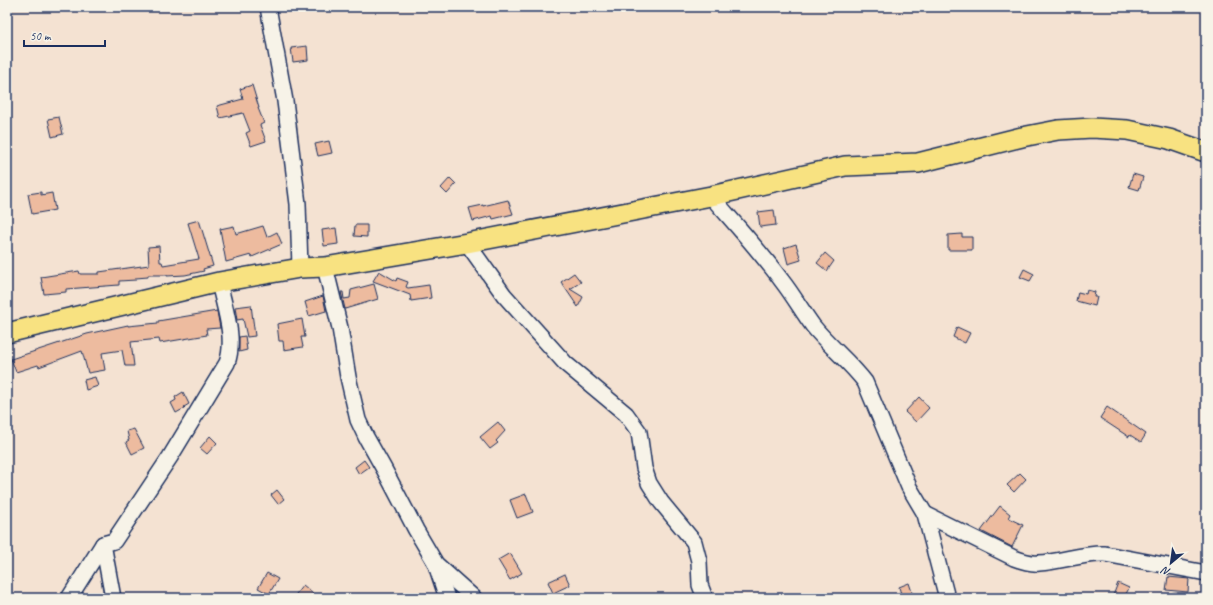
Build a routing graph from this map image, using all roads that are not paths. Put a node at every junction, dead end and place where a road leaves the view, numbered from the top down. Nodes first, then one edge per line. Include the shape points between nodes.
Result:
1 (268, 7) edge
2 (1206, 152) edge
3 (711, 196) junction
4 (467, 242) junction
5 (325, 267) junction
6 (300, 268) junction
7 (219, 282) junction
8 (7, 333) edge
9 (925, 514) junction
10 (103, 544) junction
11 (436, 564) junction
12 (1206, 573) edge
13 (69, 598) edge
14 (114, 598) edge
15 (447, 598) edge
16 (474, 598) edge
17 (705, 598) edge
18 (947, 598) edge

1 - 6 street via 298,204
2 - 3 main road via 1169,139 1127,130 1058,130 918,163 846,166
3 - 4 main road
3 - 9 street via 782,280 813,325 865,382 908,488
4 - 5 main road
4 - 17 street via 504,295 566,364 626,414 633,423 639,432 644,468 649,483 694,542 699,561 700,585
5 - 6 main road
5 - 11 street via 358,420
6 - 7 main road
7 - 8 main road
7 - 10 street via 231,341 227,363 114,542
9 - 12 street via 1023,561 1038,563 1080,555 1105,554
9 - 18 street
10 - 13 street
10 - 14 street
11 - 15 street
11 - 16 street

